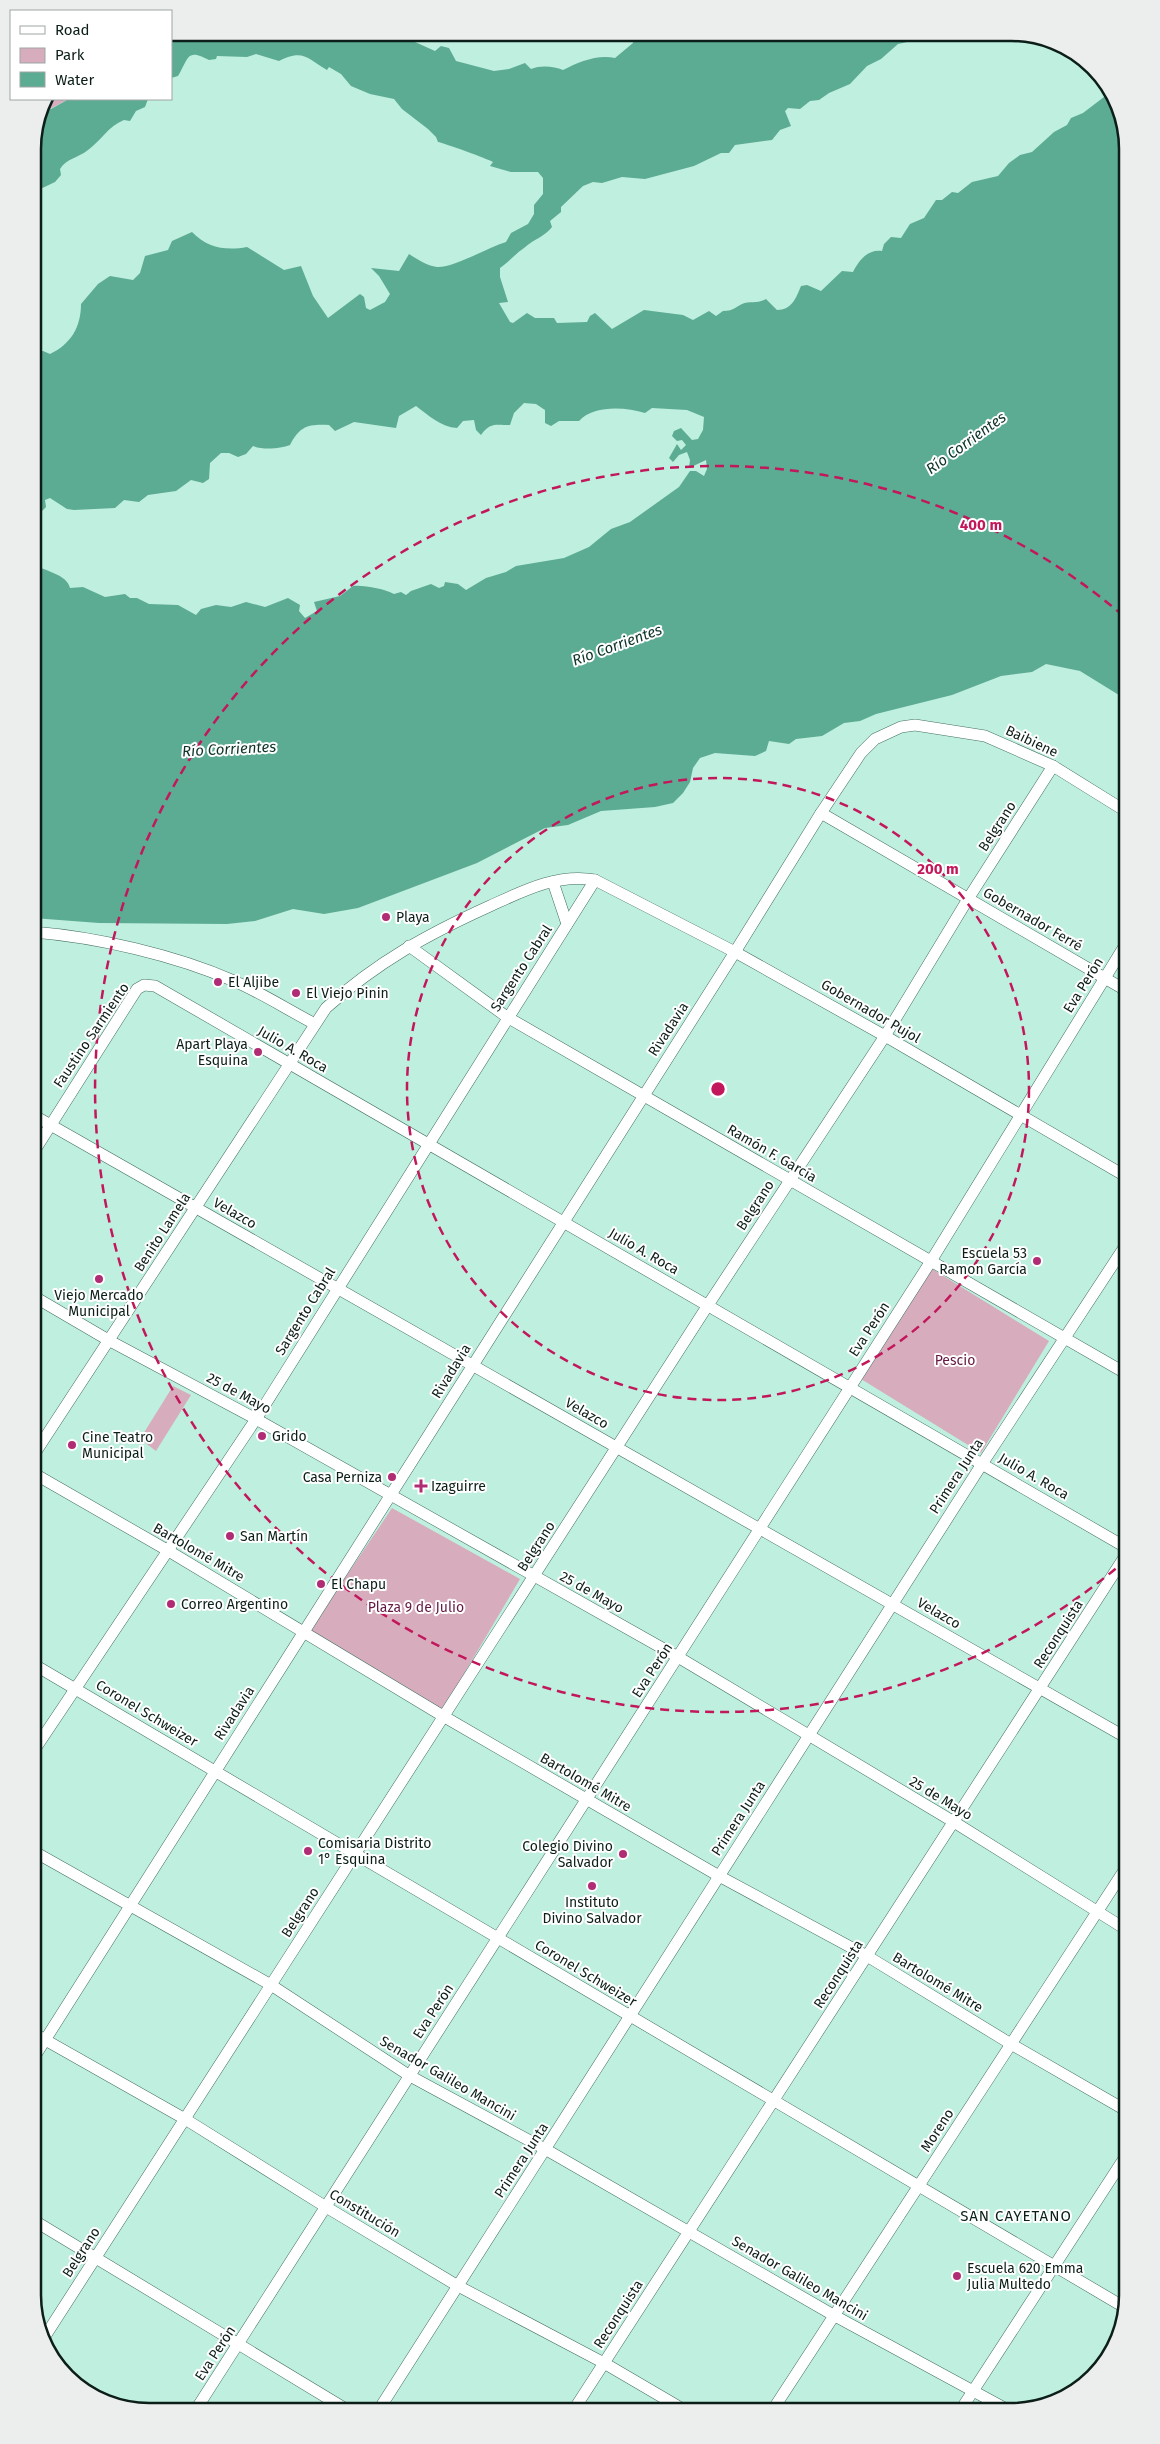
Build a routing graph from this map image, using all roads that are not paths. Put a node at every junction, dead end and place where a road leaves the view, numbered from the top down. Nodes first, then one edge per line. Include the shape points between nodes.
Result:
1 (915, 725) joint
2 (1053, 766) junction
3 (1119, 806) edge
4 (821, 813) junction
5 (595, 880) junction
6 (553, 882) junction
7 (968, 898) junction
8 (567, 924) junction
9 (41, 933) edge
10 (409, 946) junction
11 (735, 952) junction
12 (1119, 956) edge
13 (1105, 978) junction
14 (144, 985) joint
15 (1119, 986) edge
16 (507, 1017) junction
17 (316, 1024) junction
18 (885, 1036) junction
19 (288, 1063) junction
20 (642, 1096) junction
21 (1019, 1114) junction
22 (41, 1120) edge
23 (50, 1125) junction
24 (41, 1140) edge
25 (429, 1146) junction
26 (1119, 1172) edge
27 (789, 1180) junction
28 (196, 1207) junction
29 (562, 1222) junction
30 (1119, 1256) edge
31 (931, 1261) junction
32 (337, 1288) junction
33 (41, 1301) edge
34 (708, 1305) junction
35 (1064, 1337) junction
36 (110, 1341) junction
37 (472, 1365) junction
38 (1119, 1369) edge
39 (850, 1387) junction
40 (256, 1419) junction
41 (41, 1444) edge
42 (617, 1447) junction
43 (982, 1464) junction
44 (41, 1478) edge
45 (390, 1495) junction
46 (759, 1528) junction
47 (1119, 1543) edge
48 (167, 1550) junction
49 (1119, 1567) edge
50 (534, 1576) junction
51 (892, 1604) junction
52 (305, 1632) junction
53 (678, 1657) junction
54 (41, 1669) edge
55 (74, 1688) junction
56 (1041, 1688) junction
57 (443, 1716) junction
58 (1119, 1733) edge
59 (808, 1737) junction
60 (41, 1738) edge
61 (215, 1772) junction
62 (586, 1800) junction
63 (954, 1822) junction
64 (355, 1854) junction
65 (41, 1856) edge
66 (719, 1876) junction
67 (1119, 1879) edge
68 (132, 1905) junction
69 (1097, 1912) junction
70 (1119, 1925) edge
71 (498, 1938) junction
72 (867, 1956) junction
73 (271, 1984) junction
74 (630, 2016) junction
75 (41, 2038) edge
76 (44, 2040) junction
77 (1011, 2044) junction
78 (41, 2045) edge
79 (410, 2076) junction
80 (774, 2101) junction
81 (1119, 2106) edge
82 (185, 2119) junction
83 (545, 2149) junction
84 (1119, 2168) edge
85 (919, 2186) junction
86 (326, 2208) junction
87 (41, 2225) edge
88 (689, 2231) junction
89 (96, 2257) junction
90 (1055, 2266) junction
91 (458, 2286) junction
92 (1118, 2304) edge
93 (835, 2316) junction
94 (48, 2332) edge
95 (238, 2344) junction
96 (604, 2363) junction
97 (974, 2390) junction
98 (201, 2403) edge
99 (336, 2403) edge
100 (383, 2403) edge
101 (578, 2403) edge
102 (672, 2403) edge
103 (777, 2403) edge
104 (966, 2403) edge
105 (995, 2403) edge

1 - 2 street, Baibiene via 985,736
1 - 4 street, Rivadavia via 901,726 875,739 861,753
2 - 3 street, Baibiene
2 - 7 street, Belgrano
4 - 7 street, Gobernador Ferré
4 - 11 street, Rivadavia
5 - 6 street, Benito Lamela via 580,877
5 - 8 street, Sargento Cabral
5 - 11 street, Gobernador Pujol
6 - 8 street
6 - 10 street, Benito Lamela via 530,888
7 - 13 street, Gobernador Ferré
7 - 18 street, Belgrano
8 - 16 street, Sargento Cabral
9 - 17 street via 110,943 214,973
10 - 16 street, Ramón F. García
10 - 17 street, Benito Lamela via 349,987 326,1008
11 - 18 street, Gobernador Pujol
11 - 20 street, Rivadavia
12 - 13 street, Eva Perón
13 - 15 street, Gobernador Ferré
13 - 21 street, Eva Perón
14 - 19 street, Julio A. Roca via 155,986
14 - 23 street, Faustino Sarmiento via 137,989
16 - 20 street, Ramón F. García
16 - 25 street, Sargento Cabral
17 - 19 street, Benito Lamela
18 - 21 street, Gobernador Pujol
18 - 27 street, Belgrano
19 - 25 street, Julio A. Roca
19 - 28 street, Benito Lamela
20 - 27 street, Ramón F. García
20 - 29 street, Rivadavia
21 - 26 street, Gobernador Pujol
21 - 31 street, Eva Perón
22 - 23 street, Velazco
23 - 24 street, Faustino Sarmiento
23 - 28 street, Velazco
25 - 29 street, Julio A. Roca
25 - 32 street, Sargento Cabral
27 - 31 street, Ramón F. García
27 - 34 street, Belgrano
28 - 32 street, Velazco
28 - 36 street, Benito Lamela
29 - 34 street, Julio A. Roca
29 - 37 street, Rivadavia
30 - 35 street, Primera Junta
31 - 35 street, Ramón F. García
31 - 39 street, Eva Perón
32 - 37 street, Velazco
32 - 40 street, Sargento Cabral
33 - 36 street, 25 de Mayo
34 - 39 street, Julio A. Roca
34 - 42 street, Belgrano
35 - 38 street, Ramón F. García
35 - 43 street, Primera Junta
36 - 40 street, 25 de Mayo
36 - 41 street, Benito Lamela
37 - 42 street, Velazco
37 - 45 street, Rivadavia
39 - 43 street, Julio A. Roca
39 - 46 street, Eva Perón
40 - 45 street, 25 de Mayo
40 - 48 street, Sargento Cabral
42 - 46 street, Velazco
42 - 50 street, Belgrano
43 - 47 street, Julio A. Roca
43 - 51 street, Primera Junta
44 - 48 street, Bartolomé Mitre
45 - 50 street, 25 de Mayo
45 - 52 street, Rivadavia
46 - 51 street, Velazco
46 - 53 street, Eva Perón
48 - 52 street, Bartolomé Mitre
48 - 55 street, Sargento Cabral
49 - 56 street, Reconquista
50 - 53 street, 25 de Mayo
50 - 57 street, Belgrano
51 - 56 street, Velazco
51 - 59 street, Primera Junta
52 - 57 street, Bartolomé Mitre
52 - 61 street, Rivadavia
53 - 59 street, 25 de Mayo
53 - 62 street, Eva Perón
54 - 55 street, Coronel Schweizer
55 - 60 street, Sargento Cabral
55 - 61 street, Coronel Schweizer
56 - 58 street, Velazco
56 - 63 street, Reconquista
57 - 62 street, Bartolomé Mitre
57 - 64 street, Belgrano
59 - 63 street, 25 de Mayo
59 - 66 street, Primera Junta
61 - 64 street, Coronel Schweizer
61 - 68 street, Rivadavia
62 - 66 street, Bartolomé Mitre
62 - 71 street, Eva Perón
63 - 69 street, 25 de Mayo
63 - 72 street, Reconquista
64 - 71 street, Coronel Schweizer
64 - 73 street, Belgrano
65 - 68 street, Senador Galileo Mancini
66 - 72 street, Bartolomé Mitre
66 - 74 street, Primera Junta
67 - 69 street, Moreno
68 - 73 street, Senador Galileo Mancini
68 - 76 street, Rivadavia
69 - 70 street, 25 de Mayo
69 - 77 street, Moreno
71 - 74 street, Coronel Schweizer
71 - 79 street, Eva Perón
72 - 77 street, Bartolomé Mitre
72 - 80 street, Reconquista
73 - 79 street, Senador Galileo Mancini
73 - 82 street, Belgrano
74 - 80 street, Coronel Schweizer
74 - 83 street, Primera Junta
75 - 76 street, Constitución
76 - 78 street, Rivadavia
76 - 82 street, Constitución
77 - 81 street, Bartolomé Mitre
77 - 85 street, Moreno
79 - 83 street, Senador Galileo Mancini
79 - 86 street, Eva Perón
80 - 85 street, Coronel Schweizer
80 - 88 street, Reconquista
82 - 86 street, Constitución
82 - 89 street, Belgrano
83 - 88 street, Senador Galileo Mancini
83 - 91 street, Primera Junta
84 - 90 street
85 - 90 street, Coronel Schweizer
85 - 93 street, Moreno
86 - 91 street, Constitución
86 - 95 street, Eva Perón
87 - 89 street
88 - 93 street, Senador Galileo Mancini
88 - 96 street, Reconquista
89 - 94 street, Belgrano
89 - 95 street
90 - 92 street, Coronel Schweizer
90 - 97 street
91 - 96 street, Constitución
91 - 100 street, Primera Junta
93 - 97 street, Senador Galileo Mancini
93 - 103 street, Moreno
95 - 98 street, Eva Perón
95 - 99 street
96 - 101 street, Reconquista
96 - 102 street, Constitución
97 - 104 street
97 - 105 street, Senador Galileo Mancini

